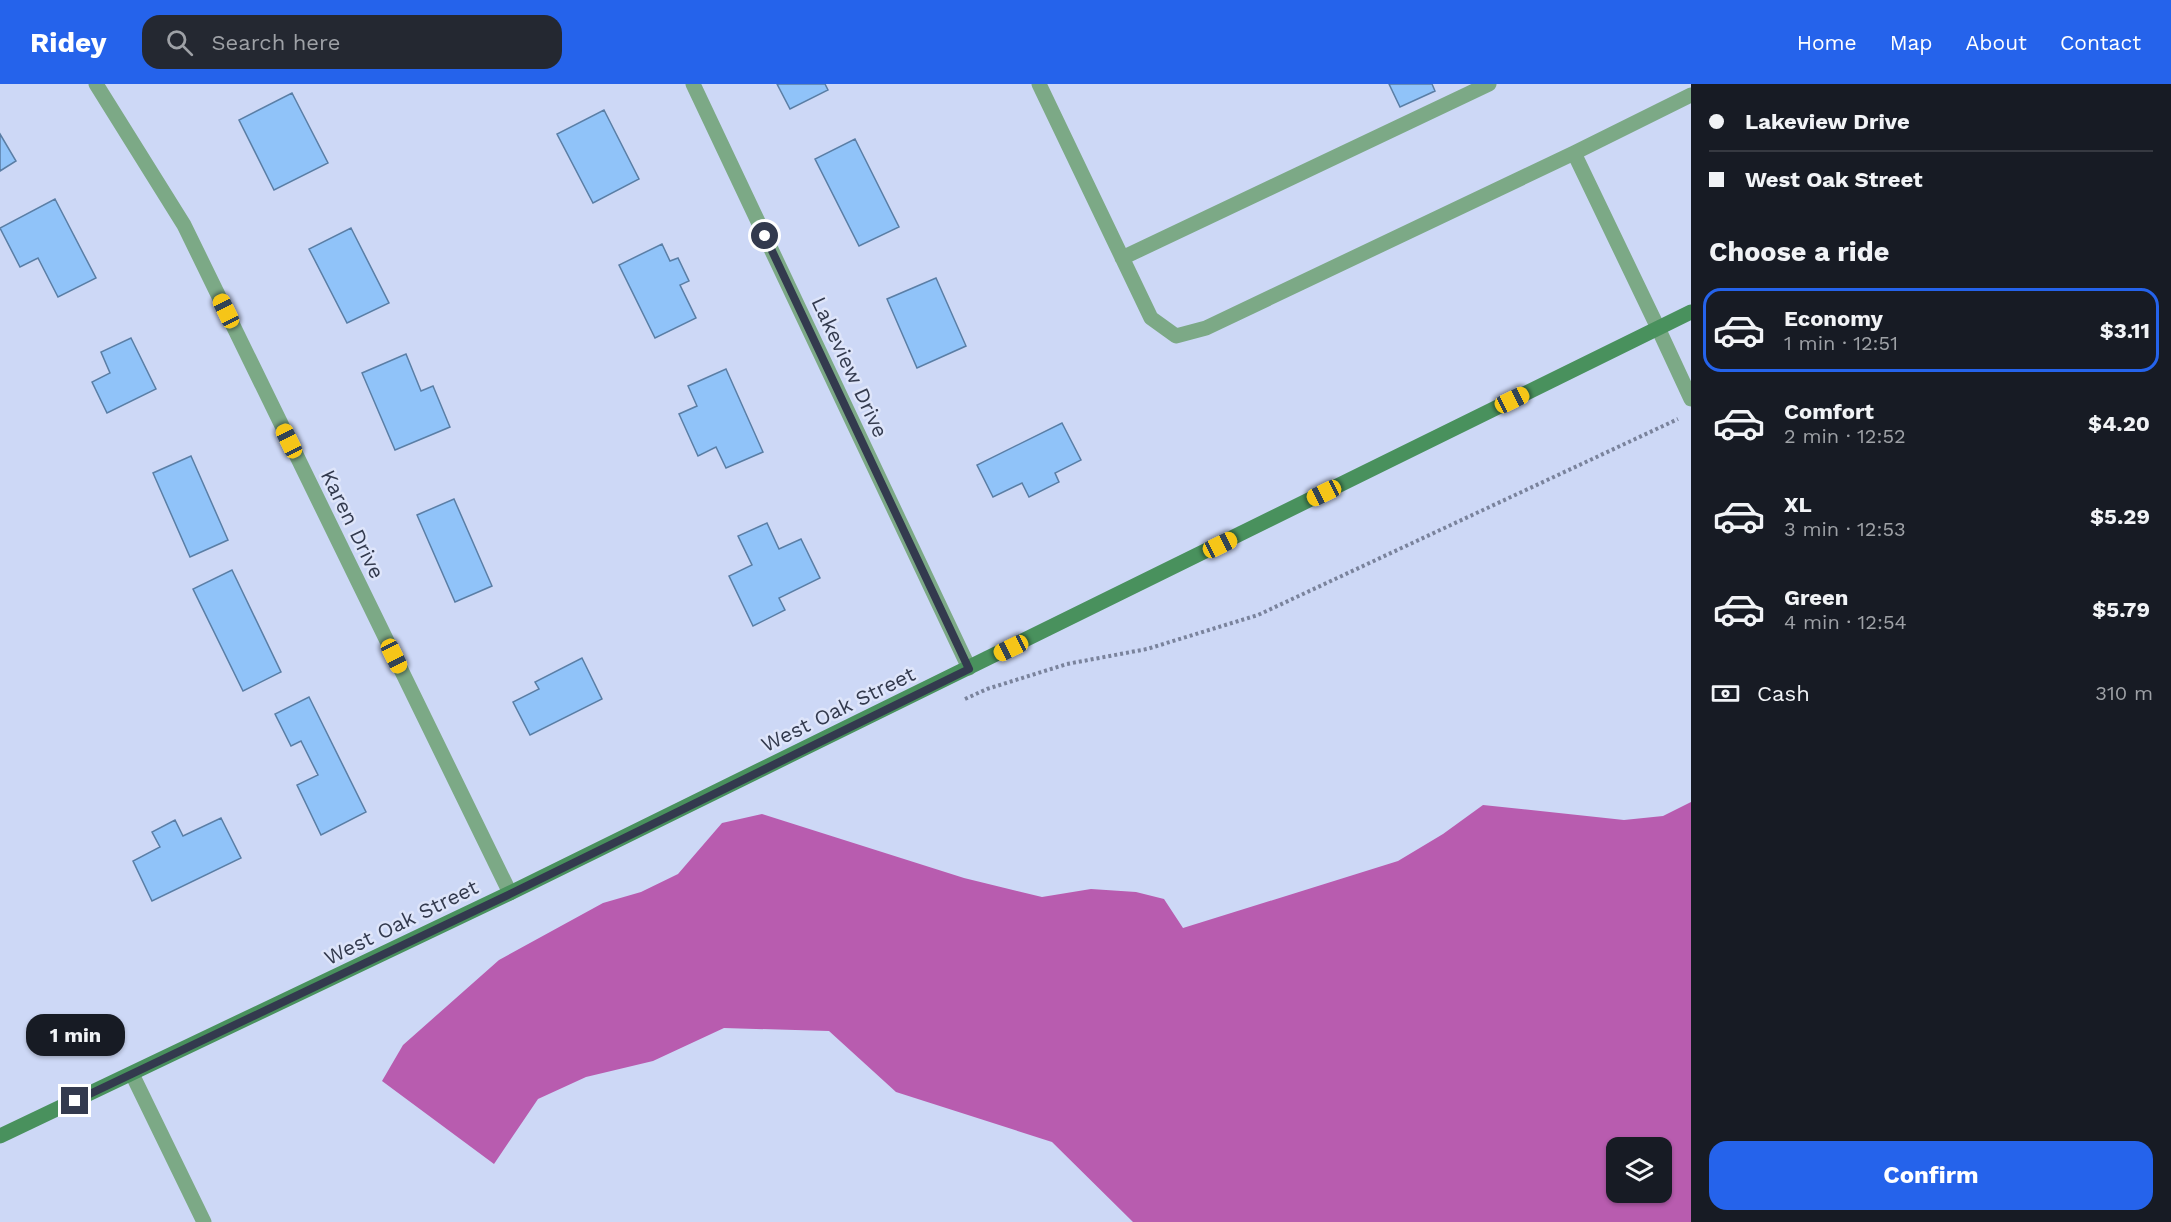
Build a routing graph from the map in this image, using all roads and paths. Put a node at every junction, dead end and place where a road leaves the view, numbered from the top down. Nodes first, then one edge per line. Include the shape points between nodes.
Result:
1 (96, 84) edge
2 (693, 84) edge
3 (1039, 84) edge
4 (1488, 84) edge
5 (1691, 95) edge
6 (1574, 153) junction
7 (1122, 258) junction
8 (1691, 312) edge
9 (1658, 328) junction
10 (1691, 399) edge
11 (1664, 426) dead end
12 (969, 669) junction
13 (957, 702) dead end
14 (510, 894) junction
15 (132, 1074) junction
16 (0, 1136) edge
17 (204, 1222) edge

1 - 14 street, Karen Drive via 184,225
2 - 12 street, Lakeview Drive
3 - 7 street
4 - 7 street
5 - 6 street
6 - 7 street via 1206,328 1176,336 1151,318
6 - 9 street
8 - 9 main road, West Oak Street
9 - 10 street
9 - 12 main road, West Oak Street
11 - 13 path via 1258,615 1147,649 1067,664
12 - 14 main road, West Oak Street
14 - 15 main road, West Oak Street
15 - 16 main road, West Oak Street
15 - 17 street

